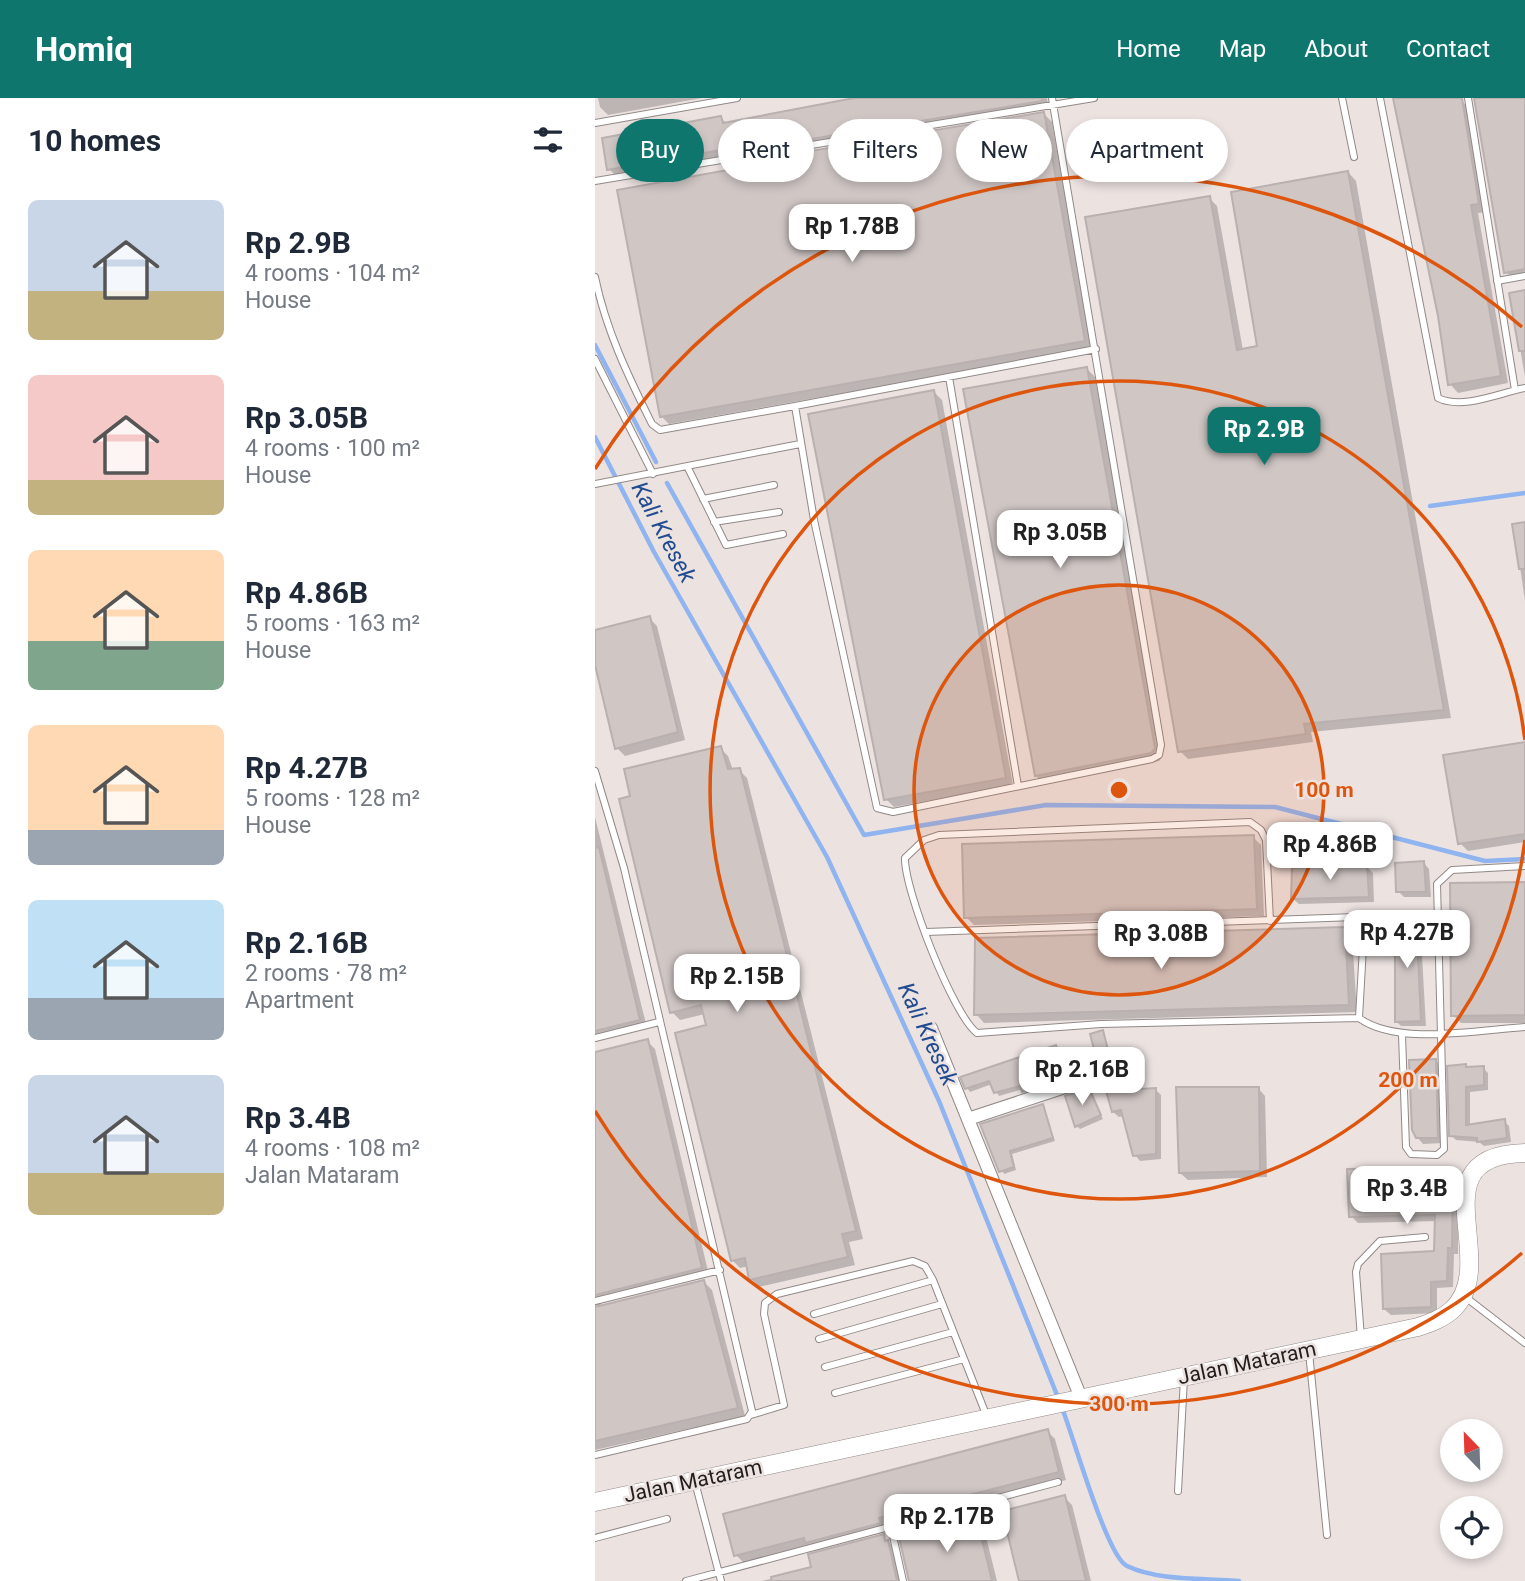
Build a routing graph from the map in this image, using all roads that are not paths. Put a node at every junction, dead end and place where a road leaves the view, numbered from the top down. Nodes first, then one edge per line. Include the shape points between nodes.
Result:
1 (737, 98) edge
2 (1094, 98) edge
3 (1342, 98) edge
4 (1380, 98) edge
5 (1468, 98) edge
6 (1052, 102) edge
7 (595, 123) edge
8 (1354, 157) dead end
9 (595, 181) edge
10 (1525, 276) edge
11 (595, 277) edge
12 (1497, 281) junction
13 (1095, 349) junction
14 (595, 359) edge
15 (949, 377) junction
16 (1525, 388) edge
17 (1515, 390) junction
18 (795, 406) junction
19 (800, 444) junction
20 (688, 468) junction
21 (653, 474) junction
22 (595, 484) edge
23 (774, 485) dead end
24 (703, 499) junction
25 (779, 512) dead end
26 (714, 522) junction
27 (783, 534) dead end
28 (595, 771) edge
29 (1018, 786) junction
30 (598, 791) edge
31 (1525, 866) edge
32 (1270, 922) junction
33 (926, 932) junction
34 (1359, 1018) junction
35 (659, 1022) junction
36 (1525, 1027) edge
37 (931, 1028) dead end
38 (1441, 1032) junction
39 (1402, 1035) junction
40 (595, 1038) edge
41 (1086, 1080) dead end
42 (968, 1119) junction
43 (1525, 1153) edge
44 (1425, 1237) dead end
45 (720, 1270) junction
46 (933, 1280) junction
47 (1463, 1295) junction
48 (595, 1301) edge
49 (942, 1304) junction
50 (814, 1314) dead end
51 (953, 1332) junction
52 (819, 1339) dead end
53 (1361, 1339) junction
54 (1525, 1343) edge
55 (1309, 1350) junction
56 (964, 1359) junction
57 (825, 1367) dead end
58 (1184, 1376) junction
59 (835, 1393) dead end
60 (1079, 1398) junction
61 (751, 1415) junction
62 (987, 1418) junction
63 (595, 1455) edge
64 (695, 1481) junction
65 (1058, 1482) dead end
66 (1178, 1491) dead end
67 (595, 1502) edge
68 (667, 1519) dead end
69 (891, 1527) junction
70 (1327, 1535) dead end
71 (595, 1538) edge
72 (719, 1573) junction
73 (686, 1581) edge
74 (721, 1581) edge
75 (903, 1581) edge

1 - 7 lane
2 - 6 lane
3 - 8 lane
4 - 17 lane via 1438,398 1464,402
5 - 12 lane
6 - 9 lane
6 - 13 lane
10 - 12 lane
11 - 18 lane via 618,354 652,424 660,430
12 - 17 lane
13 - 15 lane
13 - 29 lane via 1160,752 1152,759
14 - 21 lane
15 - 18 lane
15 - 29 lane
16 - 17 lane
18 - 19 lane
19 - 20 lane
19 - 29 lane via 874,804 880,811 893,812
20 - 21 lane
20 - 24 lane
21 - 22 lane
23 - 24 lane
24 - 26 lane
25 - 26 lane
26 - 27 lane via 726,545
28 - 30 lane
30 - 35 lane via 624,868
31 - 38 lane via 1452,870 1440,878 1436,891
32 - 33 lane
32 - 33 lane via 1266,841 1261,830 1249,822 939,835 924,840 905,858 905,871
32 - 34 lane via 1350,917 1361,922
33 - 34 lane via 955,1004 977,1033 1101,1024
34 - 39 lane via 1377,1030
35 - 40 lane
35 - 45 lane
36 - 38 lane
37 - 42 street
38 - 39 lane
38 - 39 lane via 1444,1149 1437,1155 1411,1154 1406,1147
41 - 42 street
42 - 60 street
43 - 47 main road via 1493,1157 1472,1170
44 - 53 lane via 1380,1241 1358,1264
45 - 48 lane
45 - 61 lane
46 - 49 lane
46 - 50 lane
46 - 61 lane via 925,1266 913,1261 771,1298 764,1314 784,1405
47 - 53 main road, Jalan Mataram via 1453,1310 1436,1320
47 - 54 lane
49 - 51 lane
49 - 52 lane
51 - 56 lane
51 - 57 lane
53 - 55 main road, Jalan Mataram
55 - 58 main road, Jalan Mataram
55 - 70 lane
56 - 59 lane
56 - 62 lane
58 - 60 main road, Jalan Mataram
58 - 66 lane
60 - 62 main road, Jalan Mataram
61 - 63 lane
62 - 64 main road, Jalan Mataram
64 - 67 main road, Jalan Mataram
64 - 72 lane
65 - 69 lane
68 - 71 lane
69 - 72 lane
69 - 75 lane
72 - 73 lane
72 - 74 lane

